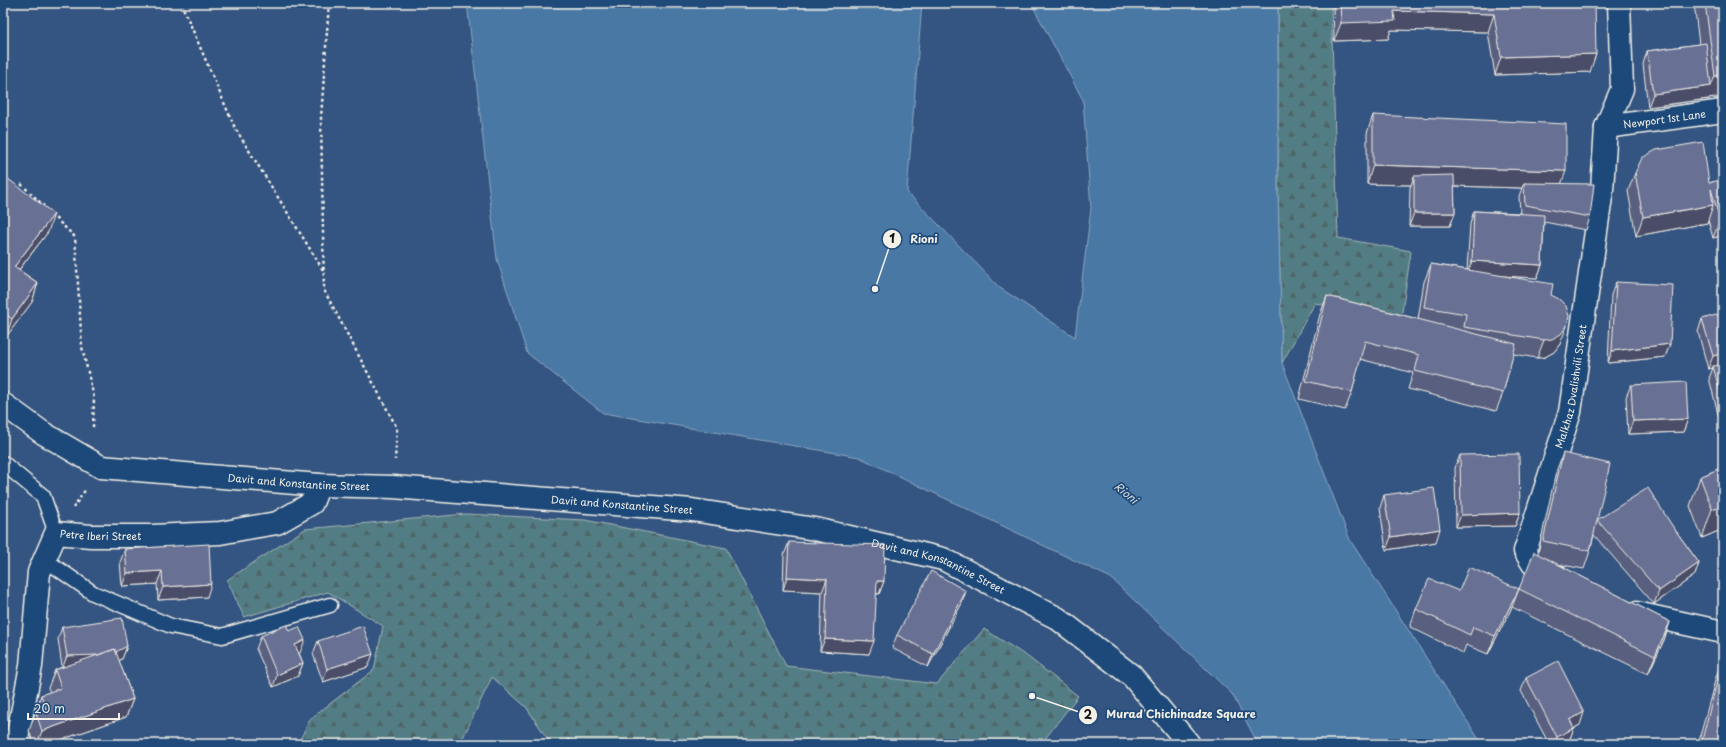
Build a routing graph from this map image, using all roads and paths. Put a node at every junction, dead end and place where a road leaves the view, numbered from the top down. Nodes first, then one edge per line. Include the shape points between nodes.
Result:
1 (181, 3) edge
2 (329, 3) edge
3 (1619, 3) edge
4 (1723, 111) edge
5 (1606, 127) junction
6 (21, 184) dead end
7 (324, 271) junction
8 (3, 404) edge
9 (93, 428) dead end
10 (3, 463) edge
11 (101, 467) junction
12 (319, 485) junction
13 (393, 487) junction
14 (56, 533) junction
15 (44, 559) junction
16 (1575, 584) edge
17 (1617, 604) edge
18 (330, 605) dead end
19 (1723, 632) edge
20 (16, 744) edge
21 (563, 744) edge
22 (574, 744) edge
23 (1189, 744) edge

1 - 7 path via 235,128
2 - 7 path via 321,118
3 - 5 street, Malkhaz Dvalishvili Street via 1622,89
4 - 5 street, Newport 1st Lane
5 - 16 street, Malkhaz Dvalishvili Street via 1602,190 1570,412 1525,551 1533,564
6 - 9 path via 75,238 82,347 94,398
7 - 13 path via 324,290 397,428
8 - 11 street, Davit and Konstantine Street via 43,433
10 - 14 lane via 43,496
11 - 12 street, Davit and Konstantine Street
11 - 14 path
12 - 13 street, Davit and Konstantine Street
12 - 14 street, Petre Iberi Street via 312,503 277,523 220,533 91,536
13 - 23 street, Davit and Konstantine Street via 692,510 815,529 942,559 1057,618 1132,676
14 - 15 street, Petre Iberi Street
15 - 18 lane via 93,593 171,626 222,636
15 - 20 street, Petre Iberi Street via 39,572 31,666
17 - 19 street via 1639,614
21 - 22 path via 568,740

